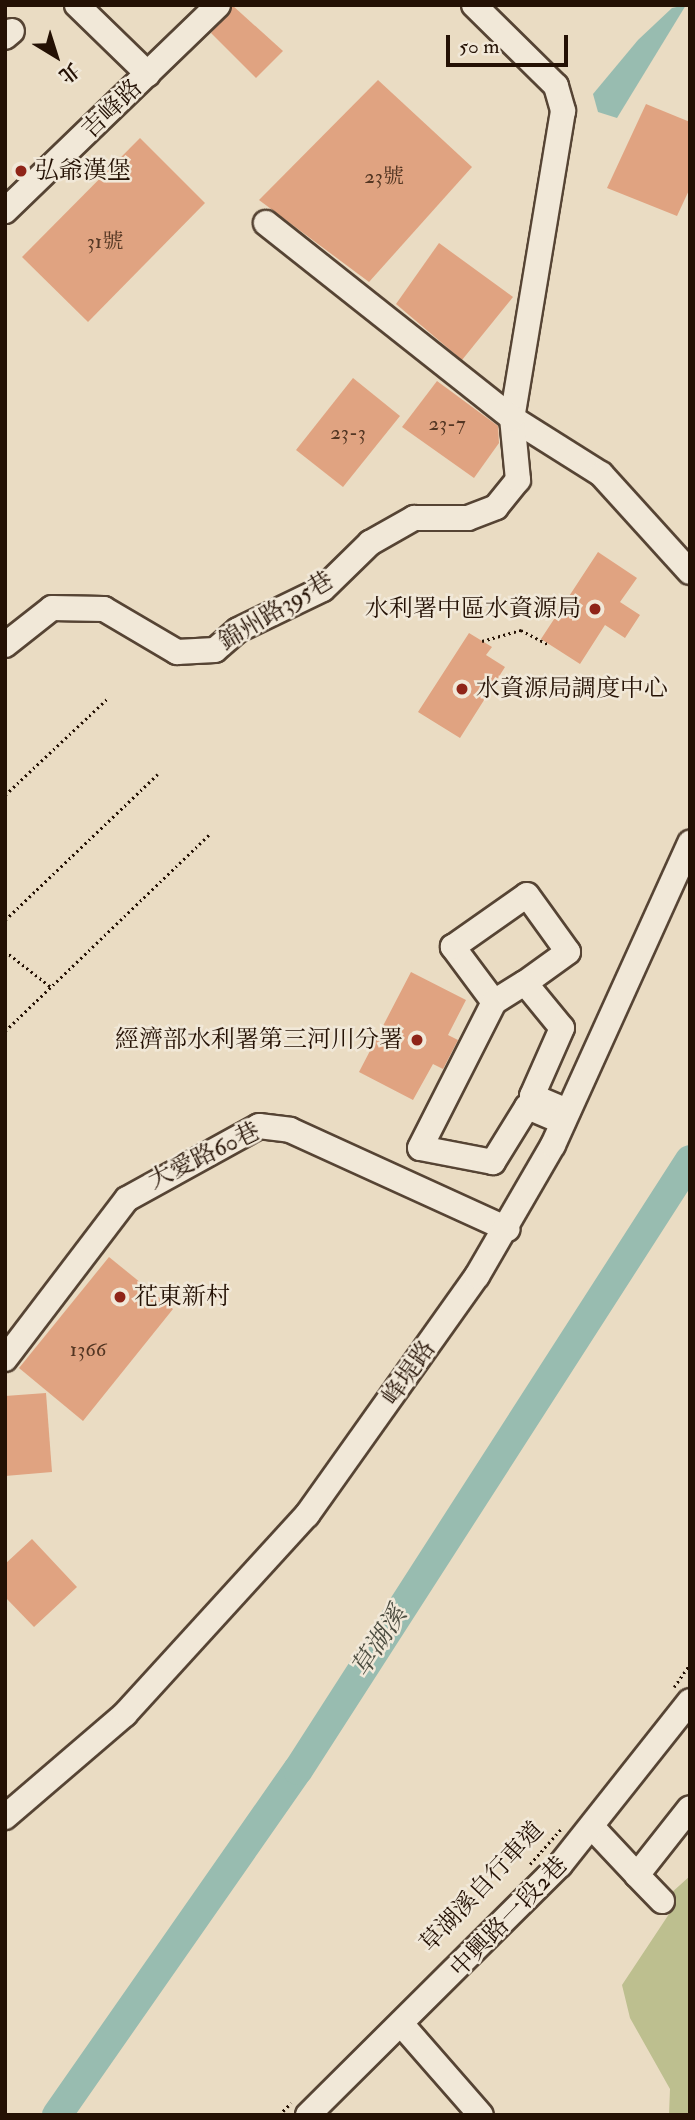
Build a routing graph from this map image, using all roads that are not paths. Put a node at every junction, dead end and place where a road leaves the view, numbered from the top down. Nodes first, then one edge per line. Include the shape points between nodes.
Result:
1 (77, 5) edge
2 (218, 5) edge
3 (474, 5) edge
4 (148, 74) junction
5 (7, 205) edge
6 (266, 223) dead end
7 (512, 418) junction
8 (690, 572) edge
9 (5, 645) edge
10 (690, 843) edge
11 (525, 983) junction
12 (494, 1002) junction
13 (566, 1116) junction
14 (507, 1229) junction
15 (5, 1359) edge
16 (678, 1699) edge
17 (690, 1808) edge
18 (5, 1817) edge
19 (593, 1827) junction
20 (637, 1875) junction
21 (662, 1901) dead end
22 (402, 2026) junction
23 (316, 2107) edge
24 (481, 2115) edge

1 - 4 street
2 - 4 street, 吉峰路
3 - 7 street, 錦州路395巷 via 556,86 563,111
4 - 5 street, 吉峰路
6 - 7 street
7 - 8 street via 601,474
7 - 9 street, 錦州路395巷 via 518,480 496,507 468,518 414,518 370,543 323,589 248,625 215,650 177,652 104,609 52,608
10 - 13 street, 峰堤路
11 - 12 street
11 - 12 street via 568,952 527,895 453,947
11 - 13 street via 562,1028 533,1096
12 - 13 street via 420,1148 493,1162 527,1107
13 - 14 street, 峰堤路
14 - 15 street, 大愛路60巷 via 290,1130 259,1126 127,1199
14 - 18 street, 峰堤路 via 307,1516 125,1714
16 - 19 street, 中興路一段2巷
17 - 20 street
19 - 20 street
19 - 22 street, 中興路一段2巷
20 - 21 street
22 - 23 street, 中興路一段2巷
22 - 24 street

